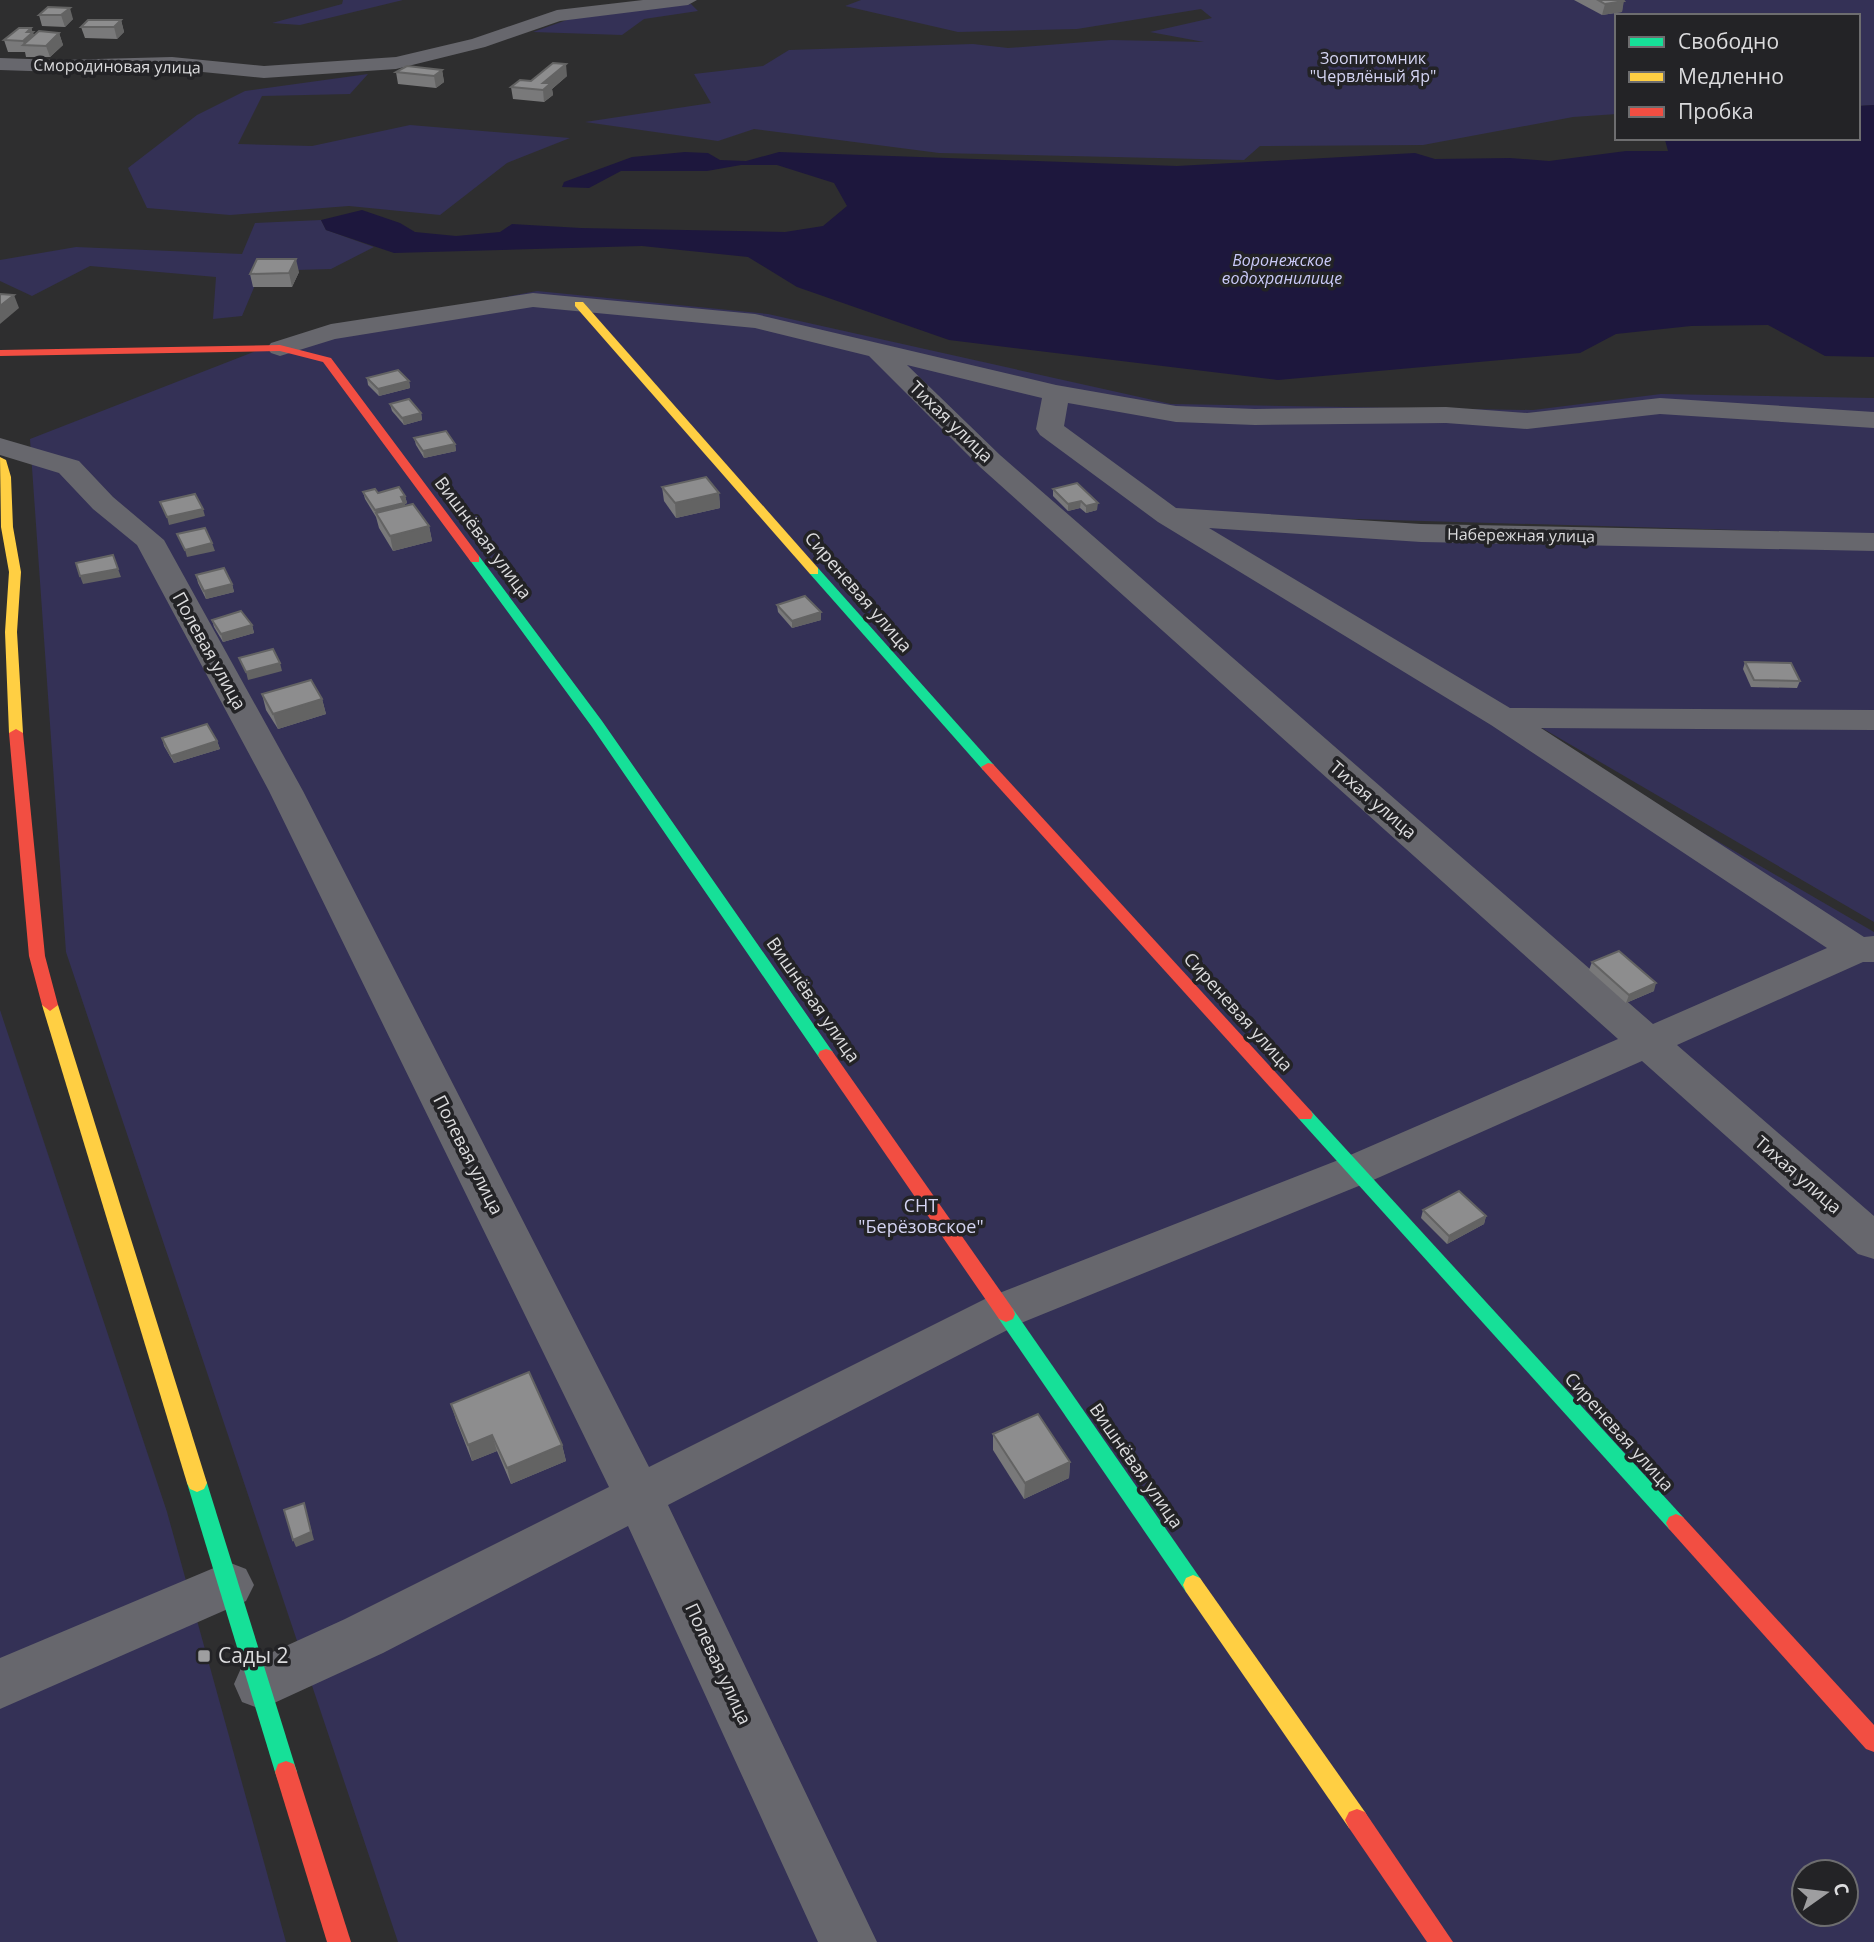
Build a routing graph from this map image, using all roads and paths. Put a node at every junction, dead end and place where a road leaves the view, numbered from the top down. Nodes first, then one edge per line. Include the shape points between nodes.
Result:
1 (688, 0) edge
2 (0, 64) edge
3 (579, 304) junction
4 (280, 348) junction
5 (878, 352) junction
6 (0, 354) edge
7 (1056, 393) junction
8 (1874, 420) edge
9 (0, 446) edge
10 (0, 460) edge
11 (1168, 516) junction
12 (3, 528) edge
13 (1874, 542) edge
14 (5, 636) edge
15 (1503, 718) junction
16 (1874, 720) edge
17 (9, 745) edge
18 (1866, 950) edge
19 (1647, 1042) junction
20 (1356, 1170) junction
21 (1874, 1242) edge
22 (1005, 1310) junction
23 (639, 1496) junction
24 (228, 1585) junction
25 (0, 1684) edge
26 (261, 1684) junction
27 (1874, 1741) edge
28 (339, 1942) edge
29 (848, 1942) edge
30 (1441, 1942) edge

1 - 2 street, Смородиновая улица via 557,16 396,64 264,72 172,63
3 - 4 street via 533,300 331,332
3 - 5 street via 755,321
3 - 20 street, Сиреневая улица via 920,692
4 - 6 street, Вишнёвая улица
4 - 22 street, Вишнёвая улица via 327,360 597,724
5 - 7 street
5 - 19 street, Тихая улица via 990,461
7 - 8 street via 1176,414 1255,417 1446,415 1527,421 1660,406
7 - 11 street via 1050,429
9 - 23 street, Полевая улица via 69,467 149,541 293,804
10 - 12 street via 5,477
11 - 13 street, Набережная улица via 1422,533
11 - 15 street
12 - 14 street via 15,572
14 - 17 street
15 - 16 street
15 - 18 street
17 - 24 street via 37,956
18 - 19 street
19 - 20 street
19 - 21 street, Тихая улица
20 - 22 street
20 - 27 street, Сиреневая улица
22 - 23 street
22 - 30 street, Вишнёвая улица
23 - 26 street
23 - 29 street, Полевая улица
24 - 25 street
24 - 26 street
26 - 28 street

